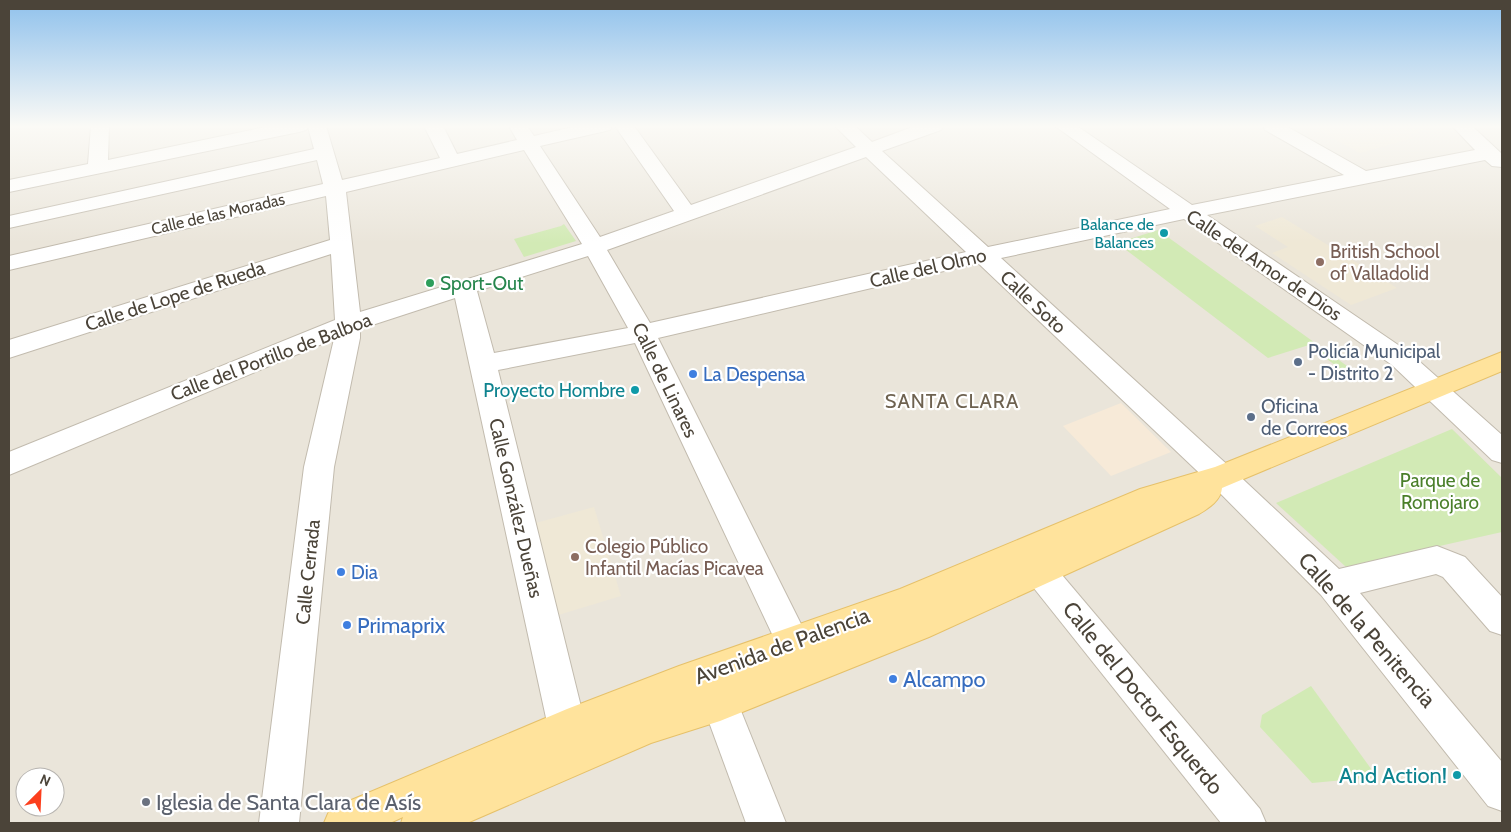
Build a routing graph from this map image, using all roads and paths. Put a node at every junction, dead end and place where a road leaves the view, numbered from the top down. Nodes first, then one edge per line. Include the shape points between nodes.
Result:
1 (107, 165) edge
2 (270, 165) edge
3 (327, 165) edge
4 (430, 165) edge
5 (542, 165) edge
6 (651, 165) edge
7 (826, 165) edge
8 (887, 165) edge
9 (1120, 165) edge
10 (1340, 165) edge
11 (1455, 165) edge
12 (98, 167) joint
13 (1363, 178) junction
14 (9, 186) edge
15 (334, 187) junction
16 (1187, 212) junction
17 (686, 215) junction
18 (9, 222) edge
19 (342, 243) junction
20 (594, 248) junction
21 (983, 256) junction
22 (9, 263) edge
23 (465, 289) junction
24 (348, 324) junction
25 (643, 333) junction
26 (9, 349) edge
27 (1502, 361) edge
28 (484, 364) junction
29 (1434, 388) junction
30 (1502, 452) edge
31 (9, 464) edge
32 (1222, 477) junction
33 (1040, 572) junction
34 (1333, 585) junction
35 (1502, 620) edge
36 (794, 642) junction
37 (720, 703) junction
38 (566, 727) junction
39 (1502, 792) edge
40 (279, 823) edge
41 (344, 823) edge
42 (421, 823) edge
43 (766, 823) edge
44 (1246, 823) edge

1 - 12 street
2 - 18 street
3 - 15 street, Calle Cerrada
4 - 15 street, Calle de las Moradas
5 - 20 street, Calle de Linares
6 - 17 street
7 - 17 street, Calle del Portillo de Balboa
8 - 21 street, Calle Soto
9 - 16 street, Calle del Amor de Dios
10 - 13 street
11 - 13 street, Calle del Olmo
12 - 14 street
13 - 16 street, Calle del Olmo
15 - 19 street, Calle Cerrada
15 - 22 street, Calle de las Moradas
16 - 21 street, Calle del Olmo
16 - 29 street, Calle del Amor de Dios via 1386,348
17 - 20 street, Calle del Portillo de Balboa
19 - 24 street, Calle Cerrada
19 - 26 street, Calle de Lope de Rueda
20 - 23 street, Calle del Portillo de Balboa
20 - 25 street, Calle de Linares
21 - 25 street, Calle del Olmo
21 - 32 street, Calle Soto
23 - 24 street, Calle del Portillo de Balboa
23 - 28 street, Calle González Dueñas
24 - 31 street, Calle del Portillo de Balboa
24 - 40 street, Calle Cerrada via 347,342 319,467
25 - 28 street, Calle del Olmo
25 - 36 street, Calle de Linares
27 - 29 main road, Avenida de Palencia
28 - 38 street, Calle González Dueñas
29 - 30 street, Calle del Amor de Dios
29 - 32 main road, Avenida de Palencia
32 - 33 main road, Avenida de Palencia via 1198,500
32 - 34 street, Calle de la Penitencia
32 - 36 main road, Avenida de Palencia via 1151,497 909,601
33 - 37 main road, Avenida de Palencia via 917,626
33 - 44 street, Calle del Doctor Esquerdo
34 - 35 street via 1437,560 1454,567
34 - 39 street, Calle de la Penitencia
36 - 38 main road, Avenida de Palencia
37 - 42 main road, Avenida de Palencia via 648,726
37 - 43 street
38 - 41 main road, Avenida de Palencia

